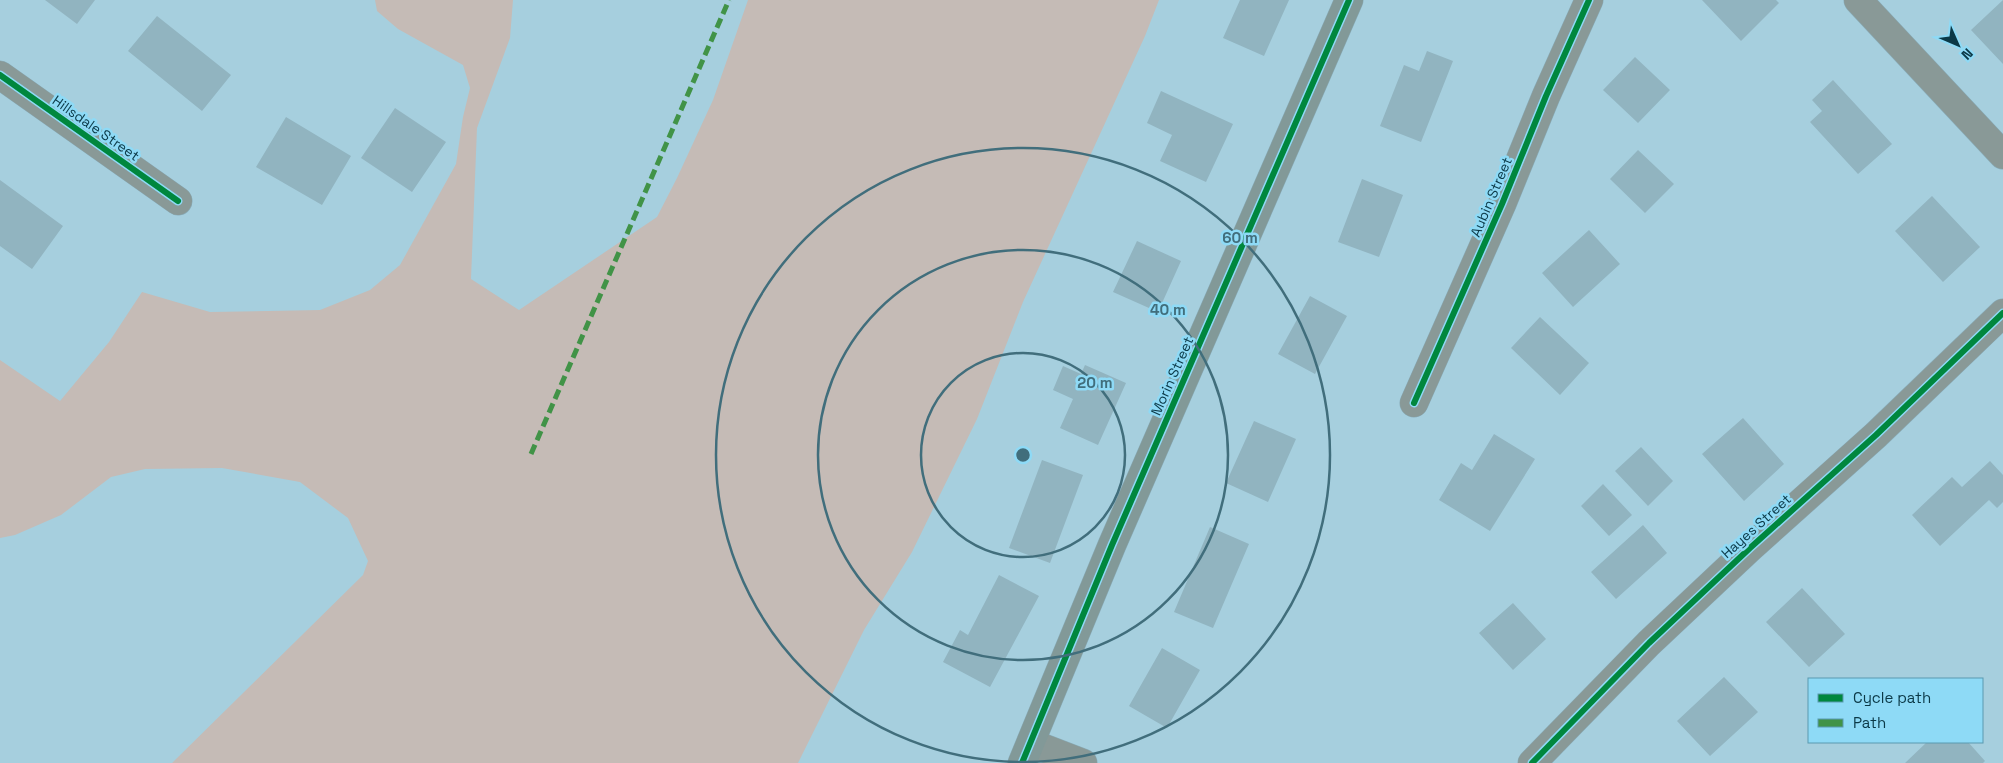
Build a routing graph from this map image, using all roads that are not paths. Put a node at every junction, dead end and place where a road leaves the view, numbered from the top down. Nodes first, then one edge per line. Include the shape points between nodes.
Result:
1 (1349, 0) edge
2 (1589, 0) edge
3 (1858, 0) edge
4 (0, 75) edge
5 (2003, 155) edge
6 (178, 200) dead end
7 (2003, 313) edge
8 (1414, 403) dead end
9 (1026, 753) edge
10 (1083, 763) edge
11 (1532, 763) edge

1 - 9 street, Morin Street via 1112,545
2 - 8 street, Aubin Street
3 - 5 street
4 - 6 street, Hillsdale Street
7 - 11 street, Hayes Street via 1876,435 1649,643
9 - 10 street

